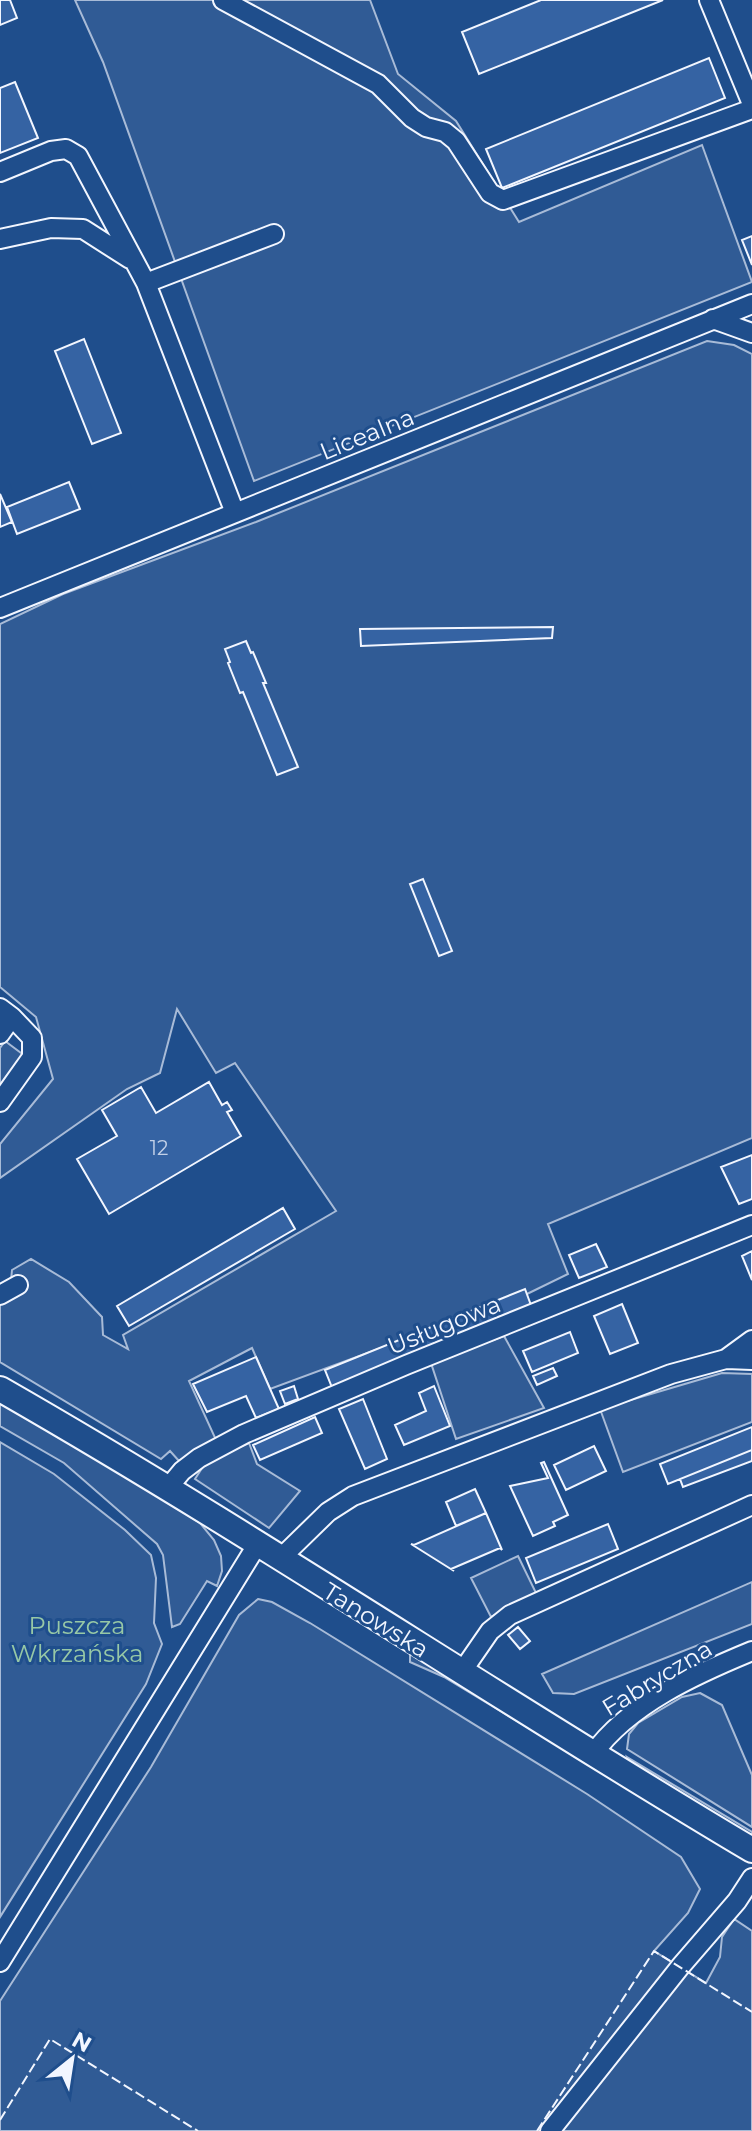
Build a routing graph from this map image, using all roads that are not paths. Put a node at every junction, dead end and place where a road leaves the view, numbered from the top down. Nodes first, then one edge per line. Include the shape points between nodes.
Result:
1 (223, 0) edge
2 (709, 0) edge
3 (752, 106) edge
4 (0, 172) edge
5 (274, 234) dead end
6 (0, 239) edge
7 (136, 263) junction
8 (146, 283) junction
9 (752, 304) edge
10 (743, 314) edge
11 (713, 319) junction
12 (752, 333) edge
13 (235, 513) junction
14 (0, 608) edge
15 (6, 1013) edge
16 (0, 1034) edge
17 (0, 1102) edge
18 (752, 1225) edge
19 (18, 1285) dead end
20 (0, 1295) edge
21 (752, 1340) edge
22 (726, 1359) junction
23 (752, 1360) edge
24 (0, 1389) edge
25 (167, 1489) junction
26 (752, 1505) edge
27 (257, 1545) junction
28 (282, 1560) junction
29 (751, 1655) edge
30 (461, 1673) junction
31 (593, 1754) junction
32 (752, 1850) edge
33 (752, 1878) edge
34 (745, 1905) edge
35 (0, 1962) edge
36 (550, 2131) edge

1 - 3 street via 378,84 412,118 456,141 490,193 503,200
2 - 3 street
4 - 7 street via 51,151 66,149 78,156
5 - 8 street
6 - 7 street via 51,228 83,229
7 - 8 street
8 - 13 street
9 - 10 street, Licealna
10 - 11 street, Licealna
11 - 12 street
11 - 13 street, Licealna
13 - 14 street, Licealna
15 - 16 street
15 - 17 street via 32,1038 32,1057
18 - 25 street, Usługowa via 244,1434 199,1458
19 - 20 street
21 - 22 street
22 - 23 street
22 - 28 street via 671,1374 353,1496 328,1512
24 - 25 main road, Tanowska
25 - 27 main road, Tanowska
26 - 30 street via 510,1615 490,1631
27 - 28 main road, Tanowska
27 - 35 street
28 - 30 main road, Tanowska
29 - 31 street, Fabryczna via 696,1677 623,1721
30 - 31 main road, Tanowska
31 - 32 main road, Tanowska
33 - 34 street
34 - 36 street via 680,1967

